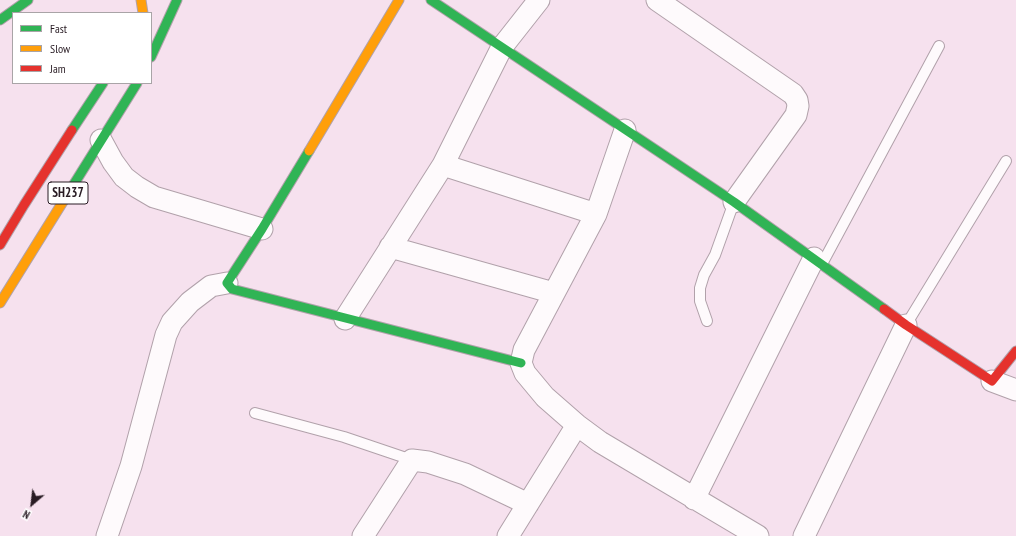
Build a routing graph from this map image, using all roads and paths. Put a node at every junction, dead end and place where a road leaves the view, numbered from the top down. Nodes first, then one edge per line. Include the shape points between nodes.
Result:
1 (28, 0) edge
2 (141, 0) edge
3 (177, 0) edge
4 (399, 0) edge
5 (431, 0) edge
6 (539, 0) edge
7 (664, 2) edge
8 (142, 12) edge
9 (0, 20) edge
10 (939, 46) dead end
11 (502, 47) junction
12 (152, 55) edge
13 (102, 84) edge
14 (136, 84) edge
15 (625, 130) junction
16 (101, 140) junction
17 (1006, 161) dead end
18 (443, 165) junction
19 (734, 202) junction
20 (596, 214) junction
21 (262, 228) junction
22 (0, 245) edge
23 (390, 248) junction
24 (818, 261) junction
25 (227, 283) junction
26 (554, 293) junction
27 (0, 303) edge
28 (345, 319) junction
29 (707, 321) dead end
30 (906, 326) junction
31 (1016, 352) edge
32 (521, 363) junction
33 (992, 381) junction
34 (1016, 390) edge
35 (255, 413) dead end
36 (577, 425) junction
37 (412, 460) junction
38 (694, 498) junction
39 (528, 504) junction
40 (512, 535) edge
41 (107, 536) edge
42 (363, 536) edge
43 (758, 536) edge
44 (804, 536) edge

1 - 9 main road
2 - 8 main road
3 - 12 main road
4 - 21 main road
5 - 11 main road
6 - 11 street
7 - 19 street via 793,94 797,100 796,115
10 - 24 lane
11 - 15 main road
11 - 18 street
13 - 22 main road, SH237
14 - 16 main road, SH237
15 - 19 main road
15 - 20 street
16 - 21 street via 124,177 154,197
16 - 27 main road, SH237
17 - 30 lane
18 - 20 street
18 - 23 street
19 - 24 main road
19 - 29 lane via 715,256 700,288 700,301
20 - 26 street
21 - 25 main road
23 - 26 street
23 - 28 street
24 - 30 main road
24 - 38 street
25 - 28 main road via 232,289
25 - 41 street via 212,286 190,302 172,322 166,335 131,466
26 - 32 street via 524,350
28 - 32 main road
30 - 33 main road
30 - 44 street
31 - 33 main road
32 - 36 street via 525,373 545,398
33 - 34 street
35 - 37 lane
36 - 38 street via 600,442
36 - 39 street
37 - 39 street via 428,462 465,474
37 - 42 street
38 - 43 street
39 - 40 street

